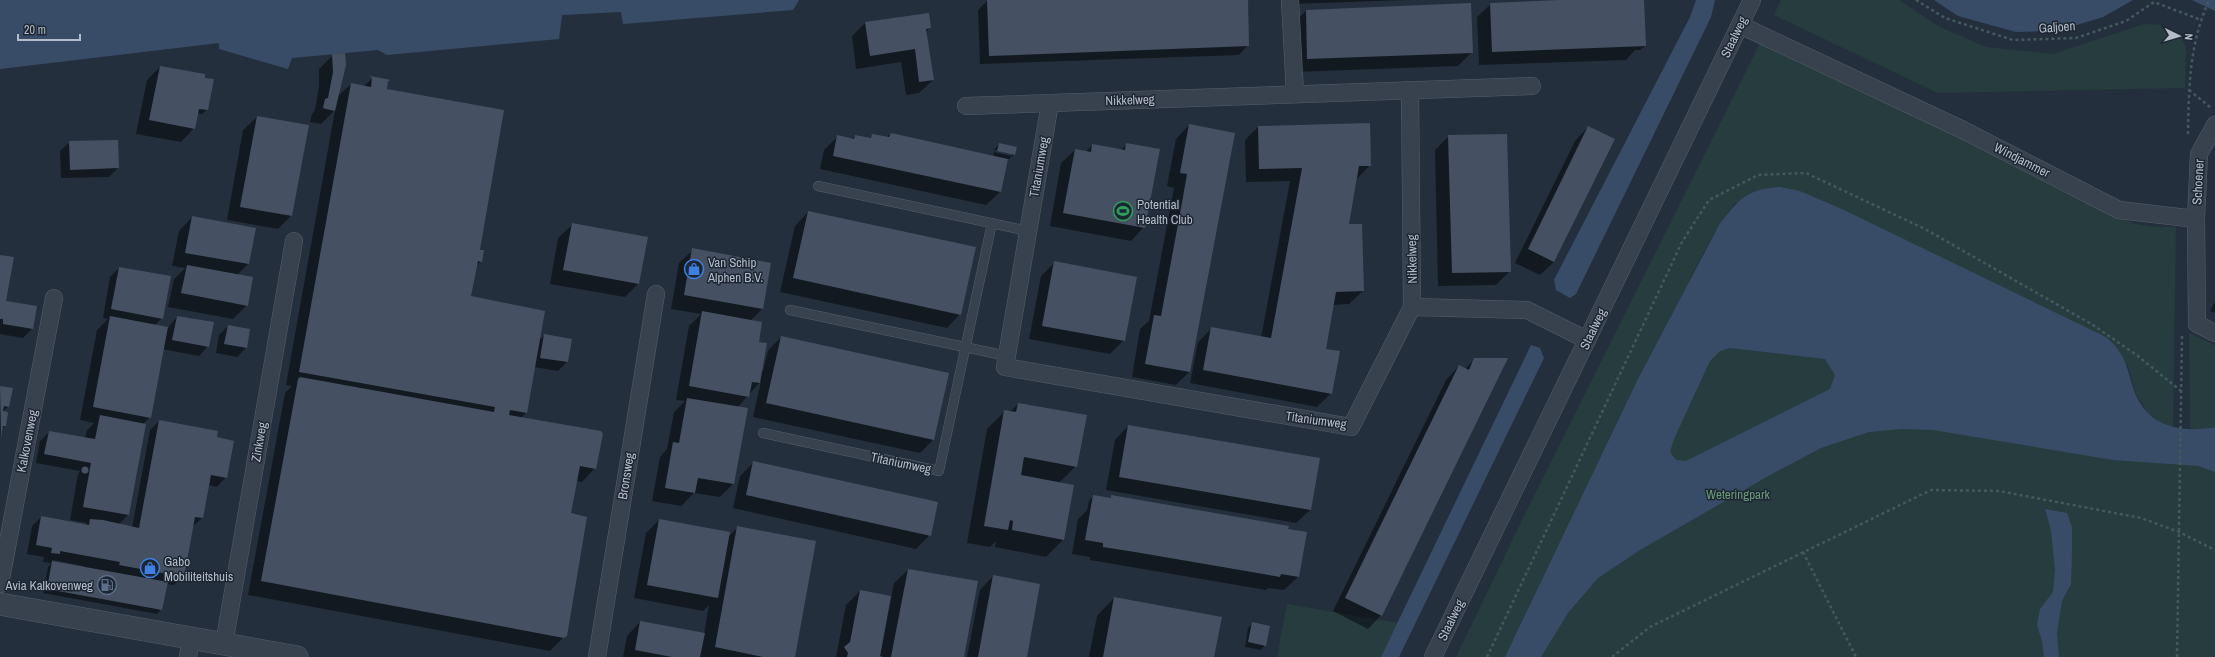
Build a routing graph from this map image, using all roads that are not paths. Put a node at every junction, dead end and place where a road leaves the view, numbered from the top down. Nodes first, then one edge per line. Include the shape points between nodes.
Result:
1 (1290, 0) edge
2 (1752, 0) edge
3 (1740, 25) junction
4 (1532, 86) dead end
5 (1410, 90) junction
6 (1295, 94) junction
7 (1050, 103) junction
8 (966, 106) dead end
9 (2215, 125) edge
10 (818, 186) dead end
11 (2196, 219) junction
12 (992, 223) junction
13 (1028, 231) junction
14 (294, 241) dead end
15 (656, 294) dead end
16 (54, 298) dead end
17 (1412, 307) junction
18 (790, 310) dead end
19 (2215, 333) edge
20 (1587, 340) junction
21 (965, 348) junction
22 (1007, 356) junction
23 (763, 433) dead end
24 (0, 584) edge
25 (0, 604) edge
26 (224, 644) junction
27 (189, 648) edge
28 (297, 657) edge
29 (597, 657) edge
30 (1433, 657) edge

1 - 6 street
2 - 3 street, Staalweg
3 - 11 street, Windjammer via 1963,130 2119,210
3 - 20 street, Staalweg
4 - 5 street, Nikkelweg
5 - 6 street, Nikkelweg
5 - 17 street, Nikkelweg
6 - 7 street, Nikkelweg
7 - 8 street, Nikkelweg
7 - 13 street, Titaniumweg
9 - 11 street, Schoener via 2199,154
10 - 12 lane
11 - 19 street via 2197,324
12 - 13 lane
12 - 21 lane, Titaniumweg
13 - 22 street, Titaniumweg
14 - 26 street, Zinkweg
15 - 29 street, Bronsweg
16 - 24 street, Kalkovenweg
17 - 20 street via 1527,310
17 - 22 street, Titaniumweg via 1351,427 1005,367
18 - 21 lane
20 - 30 street, Staalweg
21 - 22 lane
21 - 23 lane, Titaniumweg via 939,471
25 - 27 street
26 - 27 street
26 - 28 street

